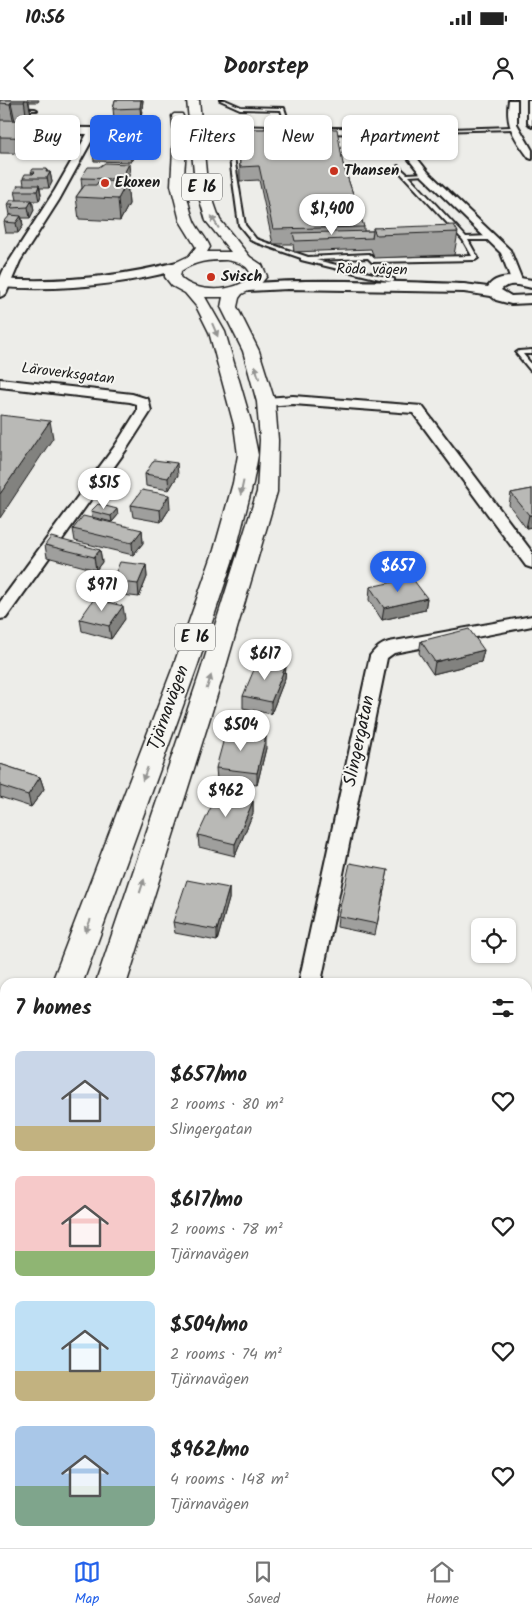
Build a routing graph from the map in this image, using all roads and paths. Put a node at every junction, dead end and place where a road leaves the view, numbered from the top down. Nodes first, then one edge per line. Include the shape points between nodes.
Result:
1 (176, 100) edge
2 (193, 100) edge
3 (222, 100) edge
4 (236, 100) edge
5 (280, 100) edge
6 (513, 100) edge
7 (530, 100) edge
8 (284, 109) junction
9 (0, 110) edge
10 (35, 110) dead end
11 (178, 115) edge
12 (195, 115) edge
13 (285, 115) edge
14 (532, 126) edge
15 (512, 128) junction
16 (254, 129) edge
17 (259, 129) junction
18 (264, 129) edge
19 (458, 129) edge
20 (0, 130) edge
21 (532, 156) edge
22 (179, 160) edge
23 (199, 160) edge
24 (414, 160) edge
25 (398, 167) dead end
26 (425, 174) junction
27 (406, 175) junction
28 (490, 238) junction
29 (465, 239) junction
30 (195, 258) junction
31 (303, 259) junction
32 (249, 262) junction
33 (177, 266) junction
34 (270, 269) dead end
35 (287, 272) dead end
36 (123, 280) junction
37 (392, 280) junction
38 (516, 280) junction
39 (532, 284) edge
40 (183, 286) junction
41 (1, 287) edge
42 (496, 288) junction
43 (242, 289) junction
44 (532, 299) edge
45 (532, 352) edge
46 (532, 369) edge
47 (0, 383) edge
48 (266, 402) junction
49 (532, 563) edge
50 (0, 614) edge
51 (532, 621) edge
52 (68, 978) edge
53 (111, 978) edge
54 (311, 978) edge

1 - 11 highway, E 16
2 - 12 highway, E 16
3 - 8 lane via 240,108
4 - 8 lane
5 - 8 lane
6 - 15 street via 510,113
7 - 14 lane
8 - 13 lane
9 - 10 lane
15 - 19 lane
15 - 21 street
16 - 17 street
17 - 18 street
17 - 31 lane via 259,134 230,144 242,225 254,240
20 - 41 street via 93,132
22 - 30 highway, E 16 via 178,186 187,221 203,247
32 -> 23 highway, E 16 via 213,221 200,184
24 - 26 street
25 - 27 lane
26 - 27 lane
26 - 28 street
27 - 29 lane
28 - 29 lane
28 - 38 street via 506,252
29 - 31 lane via 475,258 372,260 369,256
30 - 32 highway via 216,256
30 - 33 highway
31 - 37 lane
32 - 34 street
32 - 43 highway via 260,276
33 - 36 street
33 - 40 highway via 172,278
35 - 37 street, Röda vägen
36 - 40 street
36 - 41 street
37 - 42 street, Röda vägen
38 - 39 street
38 - 42 street via 504,281
40 - 43 highway via 212,293
40 -> 52 highway, Tjärnavägen / E 16 via 203,305 217,332 248,455 225,550 185,667
42 - 43 street, Röda vägen via 288,285
42 - 44 street via 510,300
48 -> 43 highway, Tjärnavägen / E 16 via 251,351 229,307 231,298
45 - 46 lane via 519,353
47 - 50 street, Läroverksgatan via 132,398 143,402 144,411
48 - 49 street via 293,400 417,409
53 -> 48 highway, Tjärnavägen / E 16 via 212,673 267,492 269,440
51 - 54 street, Slingergatan via 389,648 378,656

